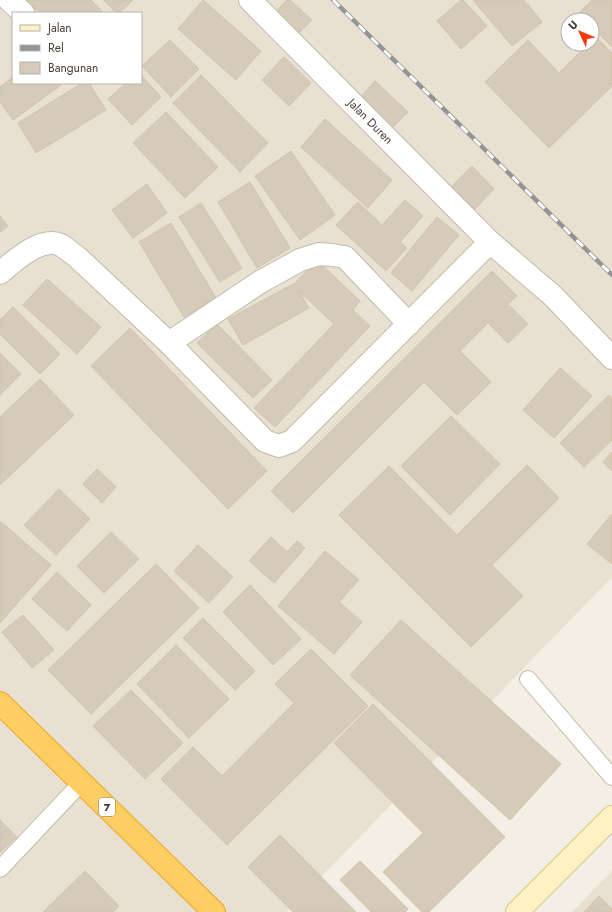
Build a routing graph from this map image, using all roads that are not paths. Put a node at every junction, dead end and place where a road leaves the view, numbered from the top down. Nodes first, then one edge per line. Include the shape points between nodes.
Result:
1 (9, 0) edge
2 (250, 0) edge
3 (22, 12) edge
4 (490, 242) junction
5 (0, 273) edge
6 (409, 324) junction
7 (169, 344) junction
8 (612, 358) edge
9 (528, 679) dead end
10 (0, 703) edge
11 (612, 777) edge
12 (82, 782) junction
13 (611, 820) edge
14 (0, 868) edge
15 (214, 912) edge
16 (517, 912) edge

1 - 3 street
2 - 4 street, Jalan Duren
4 - 6 street
4 - 8 street, Jalan Duren via 553,296
5 - 7 street via 29,250 45,244 60,245 76,256
6 - 7 street via 345,257 319,254 300,260 260,282
6 - 7 street via 292,441 279,446 265,440
9 - 11 lane
10 - 12 highway, 7
12 - 14 lane
12 - 15 highway, 7
13 - 16 main road

